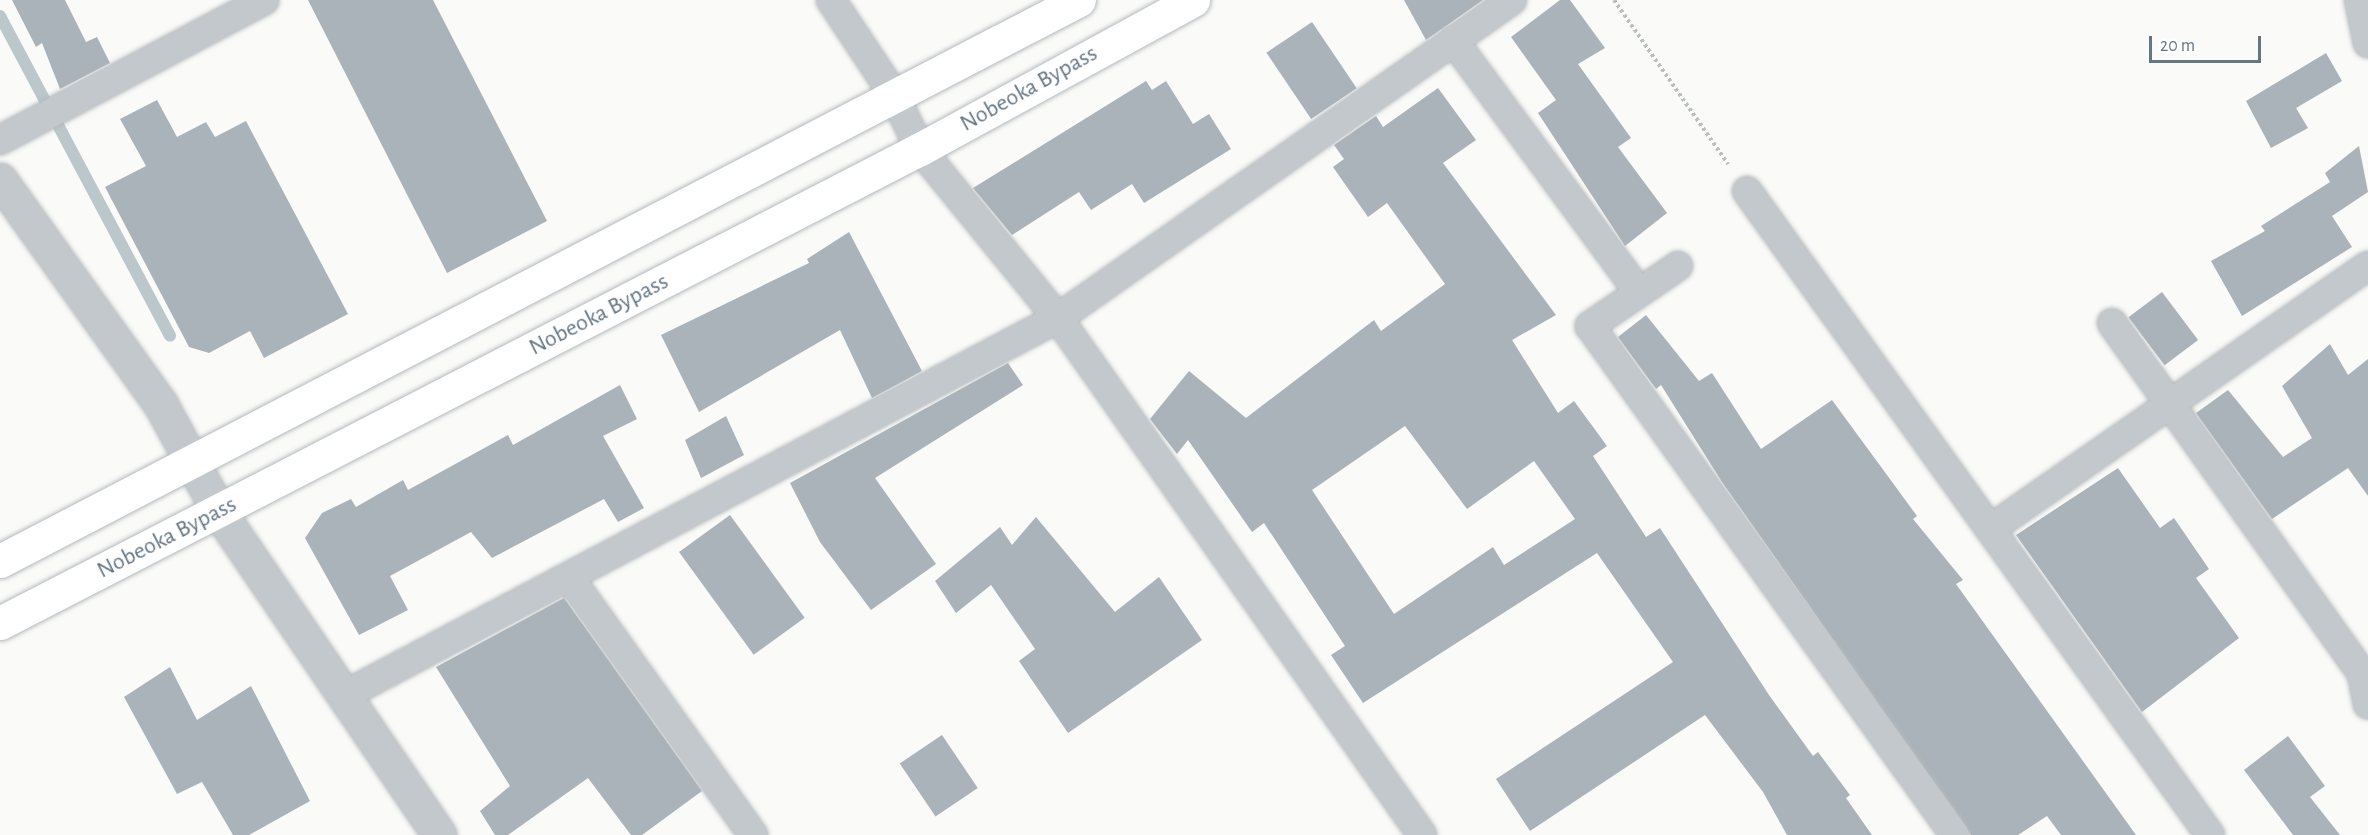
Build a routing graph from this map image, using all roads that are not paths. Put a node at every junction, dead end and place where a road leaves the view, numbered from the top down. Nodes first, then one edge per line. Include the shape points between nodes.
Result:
1 (264, 0) edge
2 (831, 0) edge
3 (1079, 0) edge
4 (1193, 0) edge
5 (1512, 0) edge
6 (2359, 0) edge
7 (1453, 40) junction
8 (2368, 43) edge
9 (894, 95) junction
10 (0, 140) edge
11 (920, 149) junction
12 (0, 180) edge
13 (1747, 191) road end
14 (1678, 266) dead end
15 (2368, 266) edge
16 (1639, 292) junction
17 (1058, 318) junction
18 (2112, 323) dead end
19 (2168, 402) junction
20 (192, 461) junction
21 (219, 512) junction
22 (1992, 528) junction
23 (0, 561) edge
24 (569, 577) junction
25 (0, 623) edge
26 (345, 695) junction
27 (2368, 704) edge
28 (439, 835) edge
29 (753, 835) edge
30 (1422, 835) edge
31 (1955, 835) edge
32 (2210, 835) edge

1 - 10 street
2 - 9 street
3 - 9 highway
4 - 11 highway, Nobeoka Bypass
5 - 7 street
6 - 8 street
7 - 16 street
7 - 17 street
9 - 11 street
9 - 20 highway
11 - 17 street
11 - 21 highway, Nobeoka Bypass
12 - 20 street via 161,405
13 - 22 street
14 - 16 street
15 - 19 street
16 - 31 street via 1590,326
17 - 24 street
17 - 30 street
18 - 19 street
19 - 22 street
19 - 27 street via 2362,674
20 - 21 street
20 - 23 highway
21 - 25 highway, Nobeoka Bypass
21 - 26 street
22 - 32 street
24 - 26 street
24 - 29 street
26 - 28 street

